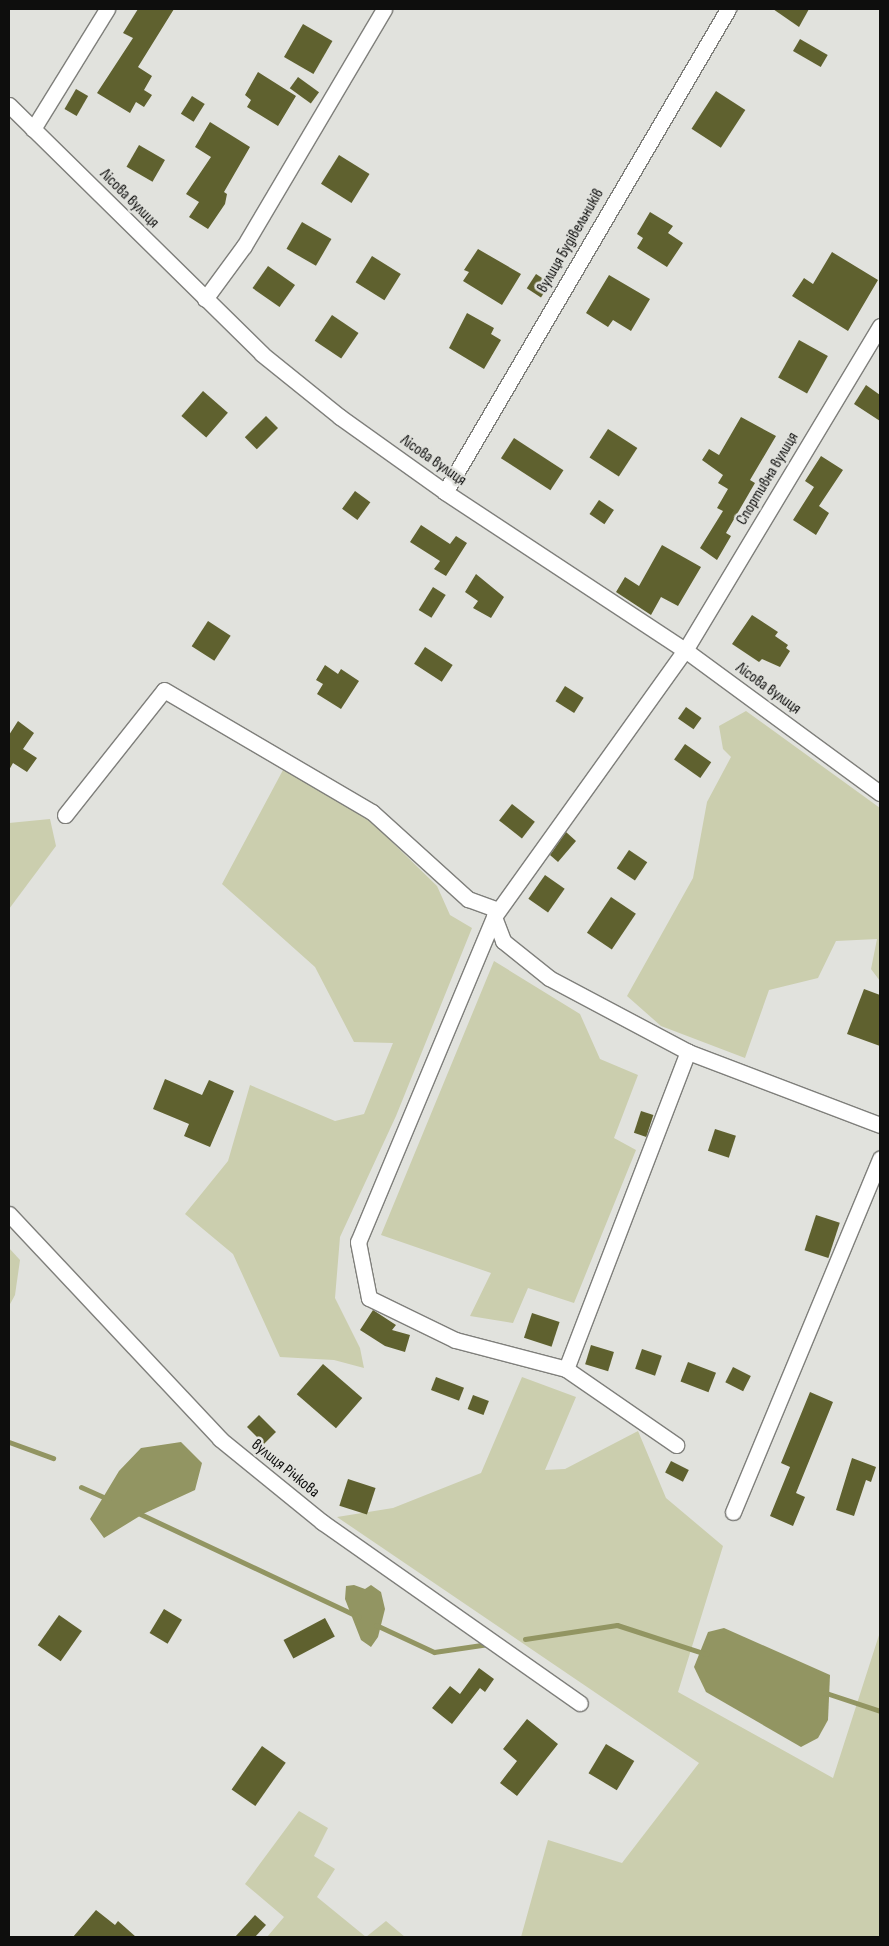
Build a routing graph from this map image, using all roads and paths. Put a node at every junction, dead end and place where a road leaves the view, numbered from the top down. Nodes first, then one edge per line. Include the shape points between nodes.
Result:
1 (107, 9) edge
2 (384, 9) edge
3 (728, 9) edge
4 (9, 105) edge
5 (34, 129) junction
6 (205, 299) junction
7 (880, 326) edge
8 (445, 492) junction
9 (685, 650) junction
10 (880, 793) edge
11 (65, 815) dead end
12 (495, 913) junction
13 (688, 1052) junction
14 (880, 1125) edge
15 (880, 1158) edge
16 (9, 1214) edge
17 (566, 1369) junction
18 (676, 1445) dead end
19 (733, 1512) dead end
20 (580, 1703) dead end

1 - 5 street
2 - 6 street via 244,246
3 - 8 street, вулиця Будівельників
4 - 5 street, Лісова вулиця
5 - 6 street, Лісова вулиця
6 - 8 street, Лісова вулиця via 262,354 340,417
7 - 9 street, Спортивна вулиця
8 - 9 street, Лісова вулиця
9 - 10 street, Лісова вулиця
9 - 12 street, Спортивна вулиця
11 - 12 street via 164,690 372,812 468,899
12 - 13 street via 503,941 549,978
12 - 17 street, Спортивна вулиця via 358,1242 369,1298 455,1340
13 - 14 street
13 - 17 street
15 - 19 street
16 - 20 street, вулиця Річкова via 220,1438 322,1522
17 - 18 street

